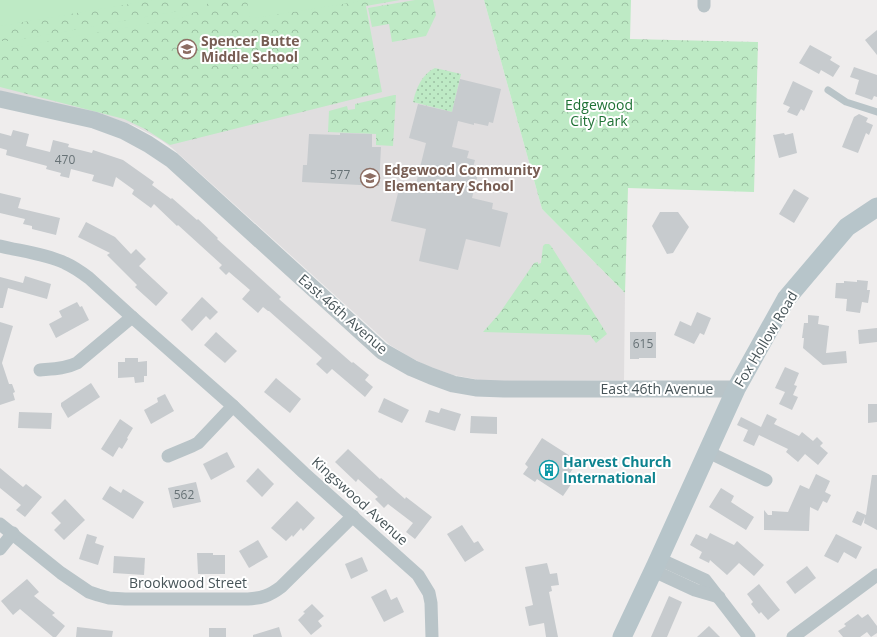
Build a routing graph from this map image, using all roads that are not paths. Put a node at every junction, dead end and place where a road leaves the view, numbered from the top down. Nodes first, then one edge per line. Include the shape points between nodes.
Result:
1 (828, 90) dead end
2 (0, 99) edge
3 (877, 112) edge
4 (877, 207) edge
5 (0, 246) edge
6 (132, 317) junction
7 (40, 370) dead end
8 (736, 389) junction
9 (233, 406) junction
10 (708, 452) junction
11 (168, 456) dead end
12 (766, 480) dead end
13 (353, 516) junction
14 (0, 524) edge
15 (13, 533) junction
16 (0, 549) edge
17 (656, 565) junction
18 (877, 575) edge
19 (432, 637) edge
20 (622, 637) edge
21 (749, 637) edge
22 (792, 637) edge

1 - 3 lane via 846,102
2 - 8 street, East 46th Avenue via 94,120 124,131 148,144 172,160 382,350 431,376 453,384 480,388
4 - 8 main road, Fox Hollow Road via 847,227 786,299
5 - 6 street, Kingswood Avenue via 55,259 73,267
6 - 7 street via 77,363 63,368
6 - 9 street, Kingswood Avenue
8 - 10 main road, Fox Hollow Road
9 - 11 street via 198,443
9 - 13 street, Kingswood Avenue
10 - 12 street
10 - 17 main road, Fox Hollow Road
13 - 15 street, Brookwood Street via 281,587 258,599 109,598 89,592 61,573
13 - 19 street, Kingswood Avenue via 421,579 431,603
14 - 15 street, Brookwood Street
15 - 16 street
17 - 20 main road, Fox Hollow Road
17 - 21 street via 705,580
18 - 22 street

